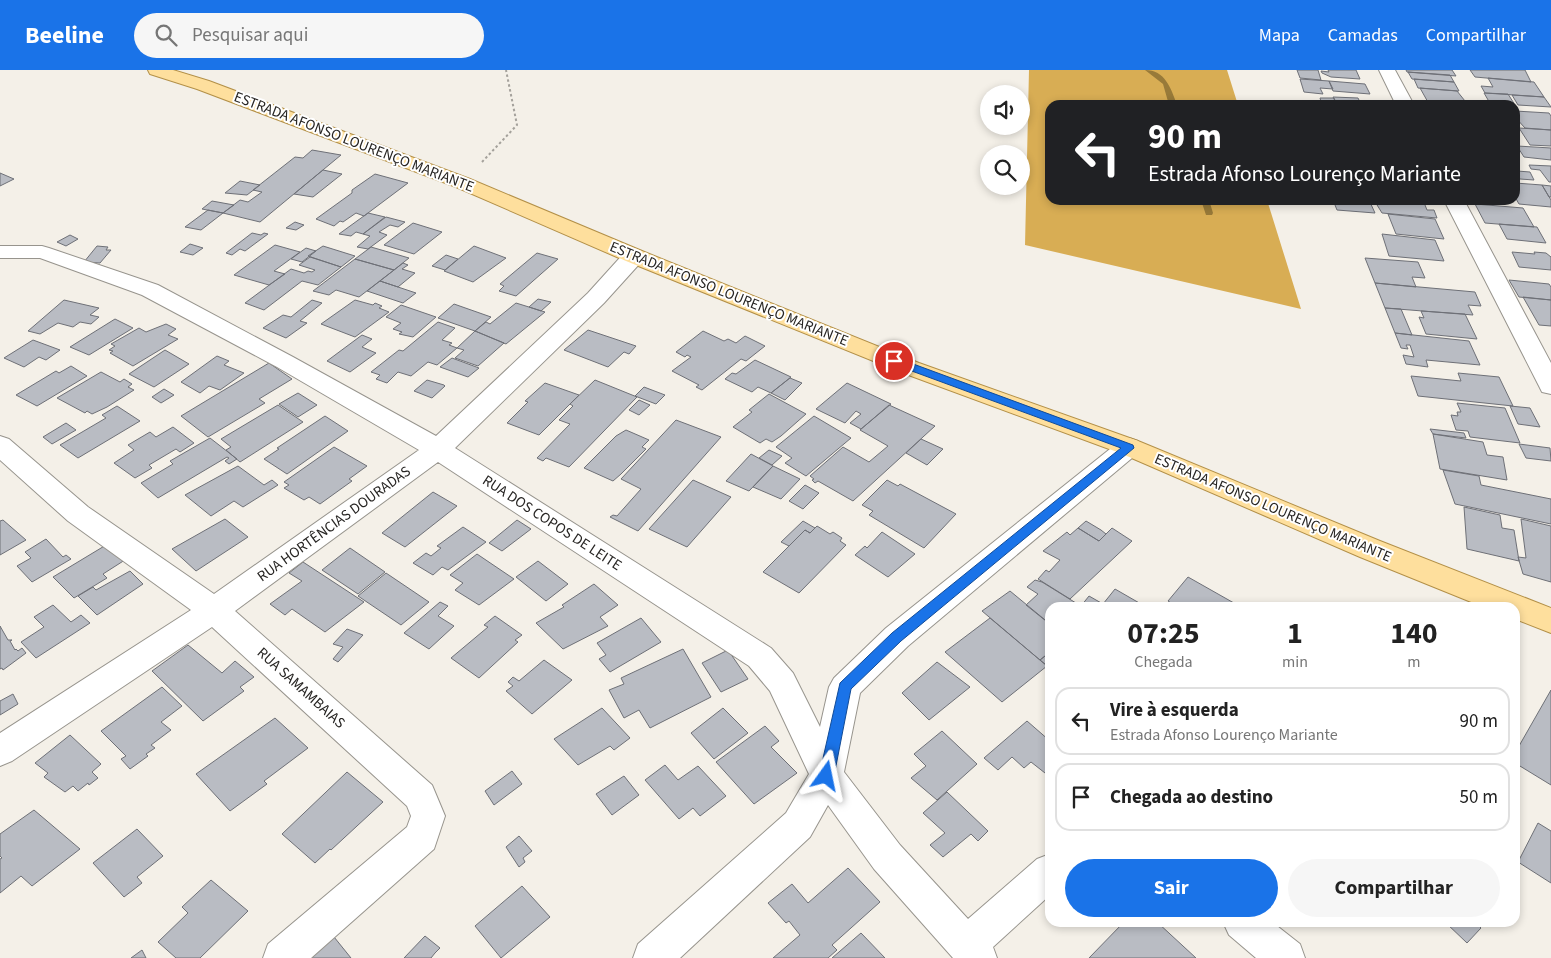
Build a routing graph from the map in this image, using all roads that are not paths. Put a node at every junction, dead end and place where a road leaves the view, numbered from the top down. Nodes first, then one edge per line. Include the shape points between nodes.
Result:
1 (156, 70) edge
2 (1388, 70) edge
3 (1403, 100) edge
4 (1457, 205) edge
5 (0, 252) edge
6 (634, 256) junction
7 (1524, 338) junction
8 (1551, 340) edge
9 (1551, 386) edge
10 (0, 445) edge
11 (1129, 448) junction
12 (438, 449) junction
13 (1503, 602) edge
14 (1520, 609) edge
15 (214, 610) junction
16 (1551, 621) edge
17 (0, 751) edge
18 (826, 776) junction
19 (1045, 876) edge
20 (1248, 927) edge
21 (973, 952) edge
22 (282, 958) edge
23 (652, 958) edge
24 (1286, 958) edge

1 - 6 main road, ESTRADA AFONSO LOURENÇO MARIANTE via 463,182
2 - 3 street
4 - 7 street
5 - 12 street, RUA DOS COPOS DE LEITE via 42,252 150,290
6 - 11 main road, ESTRADA AFONSO LOURENÇO MARIANTE via 911,368
6 - 12 street, RUA HORTÊNCIAS DOURADAS via 596,298
7 - 8 street
7 - 9 street
10 - 15 street, RUA SAMAMBAIAS via 78,514
11 - 13 main road, ESTRADA AFONSO LOURENÇO MARIANTE
11 - 18 street via 897,637 845,687
12 - 15 street, RUA HORTÊNCIAS DOURADAS
12 - 18 street, RUA DOS COPOS DE LEITE via 760,657 782,682
14 - 16 main road, ESTRADA AFONSO LOURENÇO MARIANTE
15 - 17 street, RUA HORTÊNCIAS DOURADAS
15 - 22 street, RUA SAMAMBAIAS via 420,796 428,816 421,837
18 - 21 street, RUA DOS COPOS DE LEITE via 887,857
18 - 23 street via 798,825
19 - 21 street
20 - 24 street

